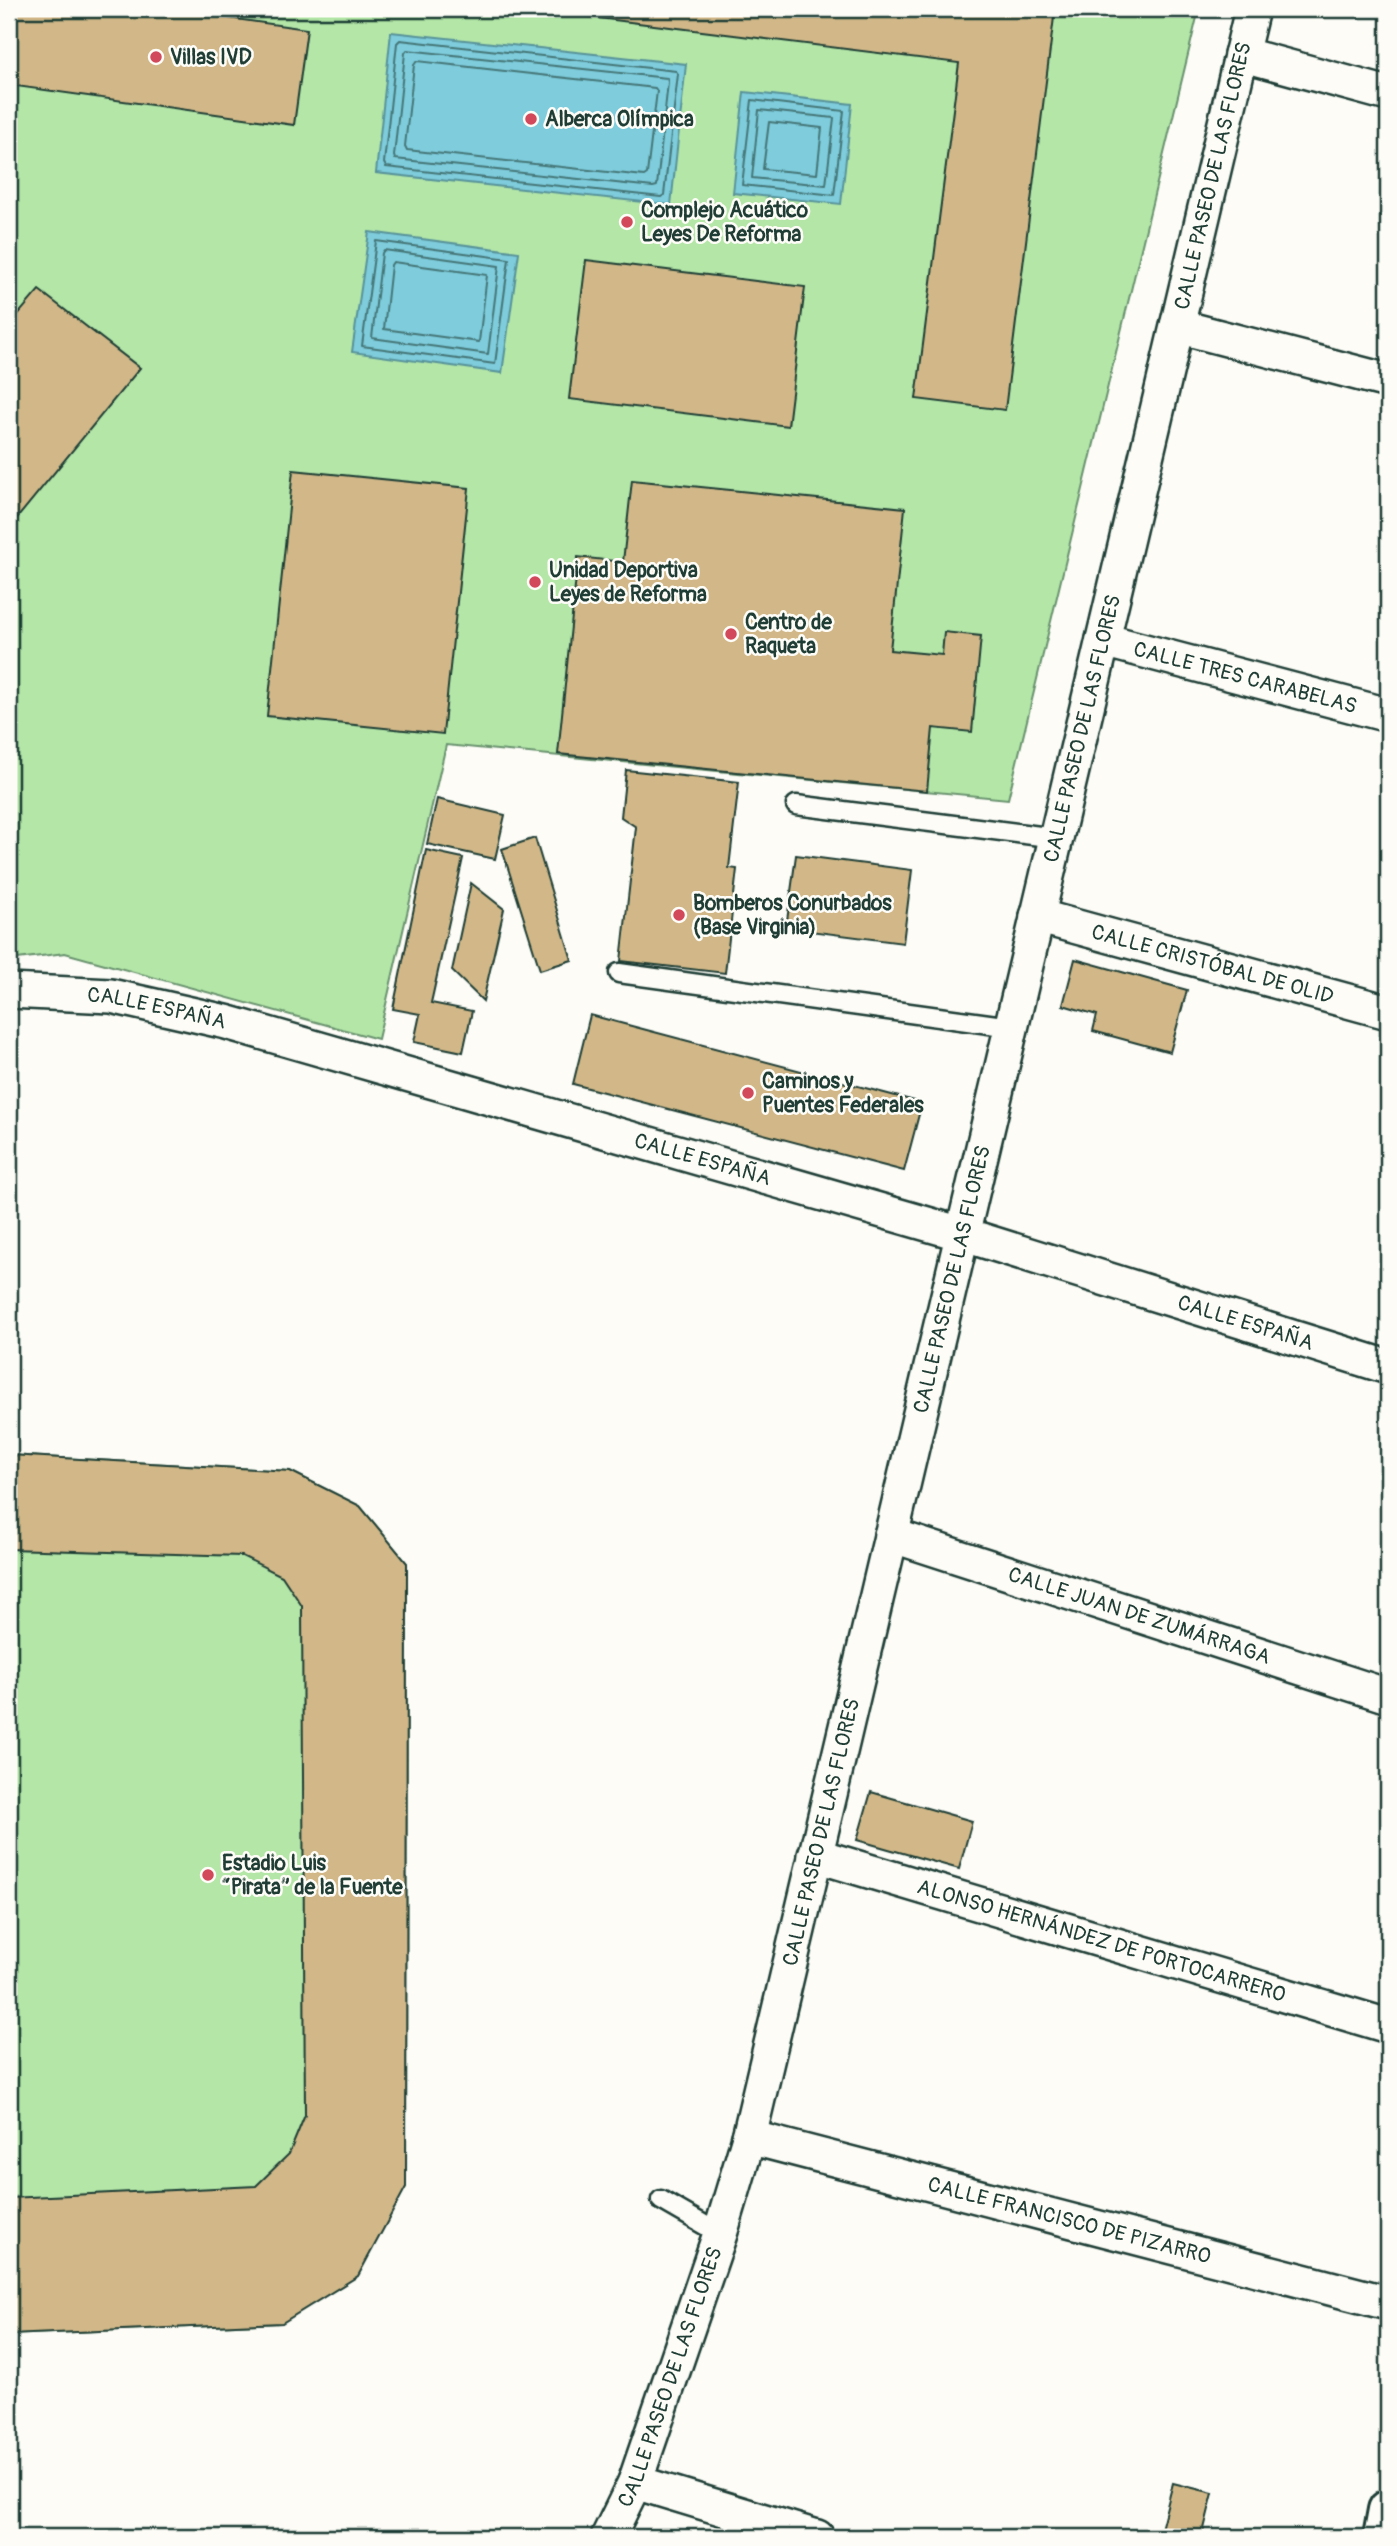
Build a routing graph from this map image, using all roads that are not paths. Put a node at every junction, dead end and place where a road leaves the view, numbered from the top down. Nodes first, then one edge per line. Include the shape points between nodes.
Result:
1 (1252, 9) edge
2 (1241, 54) junction
3 (1388, 94) edge
4 (1177, 326) junction
5 (1388, 381) edge
6 (1103, 640) junction
7 (1388, 715) edge
8 (796, 805) dead end
9 (1056, 838) junction
10 (1037, 916) junction
11 (619, 973) dead end
12 (9, 991) edge
13 (1388, 1013) edge
14 (1011, 1027) junction
15 (962, 1234) junction
16 (1388, 1367) edge
17 (891, 1535) junction
18 (1388, 1696) edge
19 (815, 1855) junction
20 (1388, 2026) edge
21 (749, 2137) junction
22 (661, 2200) dead end
23 (720, 2234) junction
24 (1388, 2303) edge
25 (635, 2483) junction
26 (1388, 2510) edge
27 (608, 2537) edge
28 (817, 2537) edge
29 (1383, 2537) edge

1 - 2 street, CALLE PASEO DE LAS FLORES
2 - 3 street
2 - 4 street, CALLE PASEO DE LAS FLORES
4 - 5 street
4 - 6 street, CALLE PASEO DE LAS FLORES
6 - 7 street, CALLE TRES CARABELAS
6 - 9 street, CALLE PASEO DE LAS FLORES
8 - 9 lane
9 - 10 street, CALLE PASEO DE LAS FLORES
10 - 13 street, CALLE CRISTÓBAL DE OLID
10 - 14 street, CALLE PASEO DE LAS FLORES
11 - 14 lane
12 - 15 street, CALLE ESPAÑA via 111,996 226,1022
14 - 15 street, CALLE PASEO DE LAS FLORES
15 - 16 street, CALLE ESPAÑA
15 - 17 street, CALLE PASEO DE LAS FLORES
17 - 18 street, CALLE JUAN DE ZUMÁRRAGA
17 - 19 street, CALLE PASEO DE LAS FLORES
19 - 20 street, ALONSO HERNÁNDEZ DE PORTOCARRERO
19 - 21 street, CALLE PASEO DE LAS FLORES
21 - 23 street, CALLE PASEO DE LAS FLORES
21 - 24 street, CALLE FRANCISCO DE PIZARRO
22 - 23 lane
23 - 25 street, CALLE PASEO DE LAS FLORES
25 - 27 street, CALLE PASEO DE LAS FLORES
25 - 28 street
26 - 29 main road

